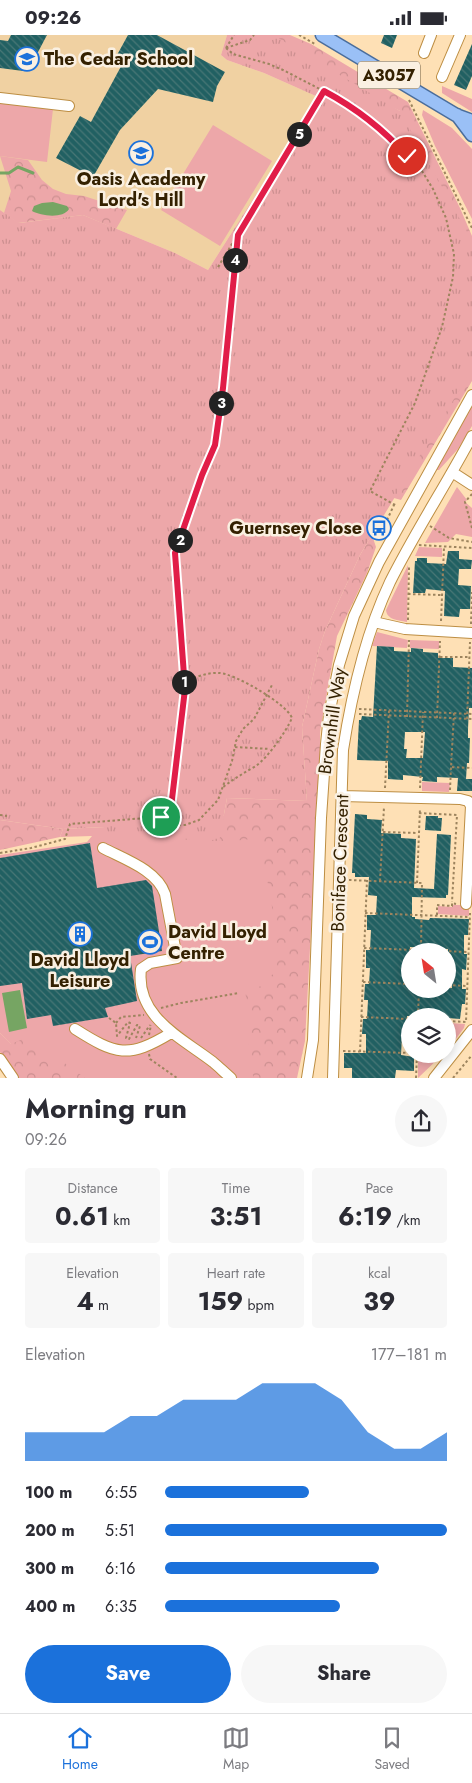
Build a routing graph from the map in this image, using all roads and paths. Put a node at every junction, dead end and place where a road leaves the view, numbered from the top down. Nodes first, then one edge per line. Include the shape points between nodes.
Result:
1 (234, 35) edge
2 (254, 35) edge
3 (299, 35) edge
4 (431, 35) edge
5 (456, 36) edge
6 (319, 39) edge
7 (226, 48) junction
8 (424, 53) dead end
9 (442, 77) dead end
10 (324, 91) junction
11 (0, 98) edge
12 (409, 100) dead end
13 (69, 106) dead end
14 (456, 115) junction
15 (472, 121) edge
16 (472, 135) edge
17 (472, 228) edge
18 (238, 235) junction
19 (218, 267) dead end
20 (472, 395) edge
21 (472, 436) edge
22 (452, 472) junction
23 (472, 485) edge
24 (472, 493) edge
25 (387, 520) dead end
26 (430, 526) dead end
27 (472, 528) edge
28 (472, 542) edge
29 (411, 545) junction
30 (444, 547) junction
31 (472, 548) edge
32 (409, 567) dead end
33 (472, 592) edge
34 (408, 594) junction
35 (442, 595) junction
36 (472, 597) edge
37 (374, 621) junction
38 (408, 630) junction
39 (441, 632) junction
40 (471, 633) edge
41 (440, 657) junction
42 (469, 657) junction
43 (184, 681) junction
44 (272, 685) dead end
45 (266, 695) junction
46 (389, 710) junction
47 (349, 711) junction
48 (407, 711) junction
49 (423, 712) junction
50 (437, 712) junction
51 (454, 713) junction
52 (467, 714) junction
53 (472, 714) edge
54 (388, 716) junction
55 (407, 717) junction
56 (423, 717) junction
57 (437, 718) junction
58 (454, 719) junction
59 (466, 719) junction
60 (472, 719) edge
61 (235, 747) junction
62 (271, 749) junction
63 (451, 767) junction
64 (472, 768) edge
65 (222, 788) junction
66 (342, 796) junction
67 (384, 797) junction
68 (420, 798) junction
69 (450, 799) junction
70 (420, 813) junction
71 (0, 815) edge
72 (7, 816) dead end
73 (161, 817) junction
74 (383, 832) junction
75 (418, 833) junction
76 (103, 848) dead end
77 (0, 853) edge
78 (470, 875) edge
79 (339, 879) junction
80 (367, 881) junction
81 (380, 881) junction
82 (416, 883) junction
83 (362, 897) dead end
84 (366, 897) junction
85 (452, 903) junction
86 (466, 904) joint
87 (365, 913) junction
88 (421, 915) junction
89 (437, 915) junction
90 (365, 922) junction
91 (361, 923) dead end
92 (472, 923) edge
93 (469, 927) junction
94 (470, 940) edge
95 (421, 943) edge
96 (364, 948) junction
97 (401, 949) edge
98 (456, 951) edge
99 (468, 951) junction
100 (472, 953) edge
101 (363, 982) junction
102 (401, 984) edge
103 (456, 985) edge
104 (467, 986) junction
105 (238, 993) dead end
106 (153, 1011) junction
107 (361, 1017) junction
108 (401, 1019) edge
109 (456, 1021) edge
110 (116, 1023) dead end
111 (75, 1029) dead end
112 (472, 1030) edge
113 (171, 1033) junction
114 (333, 1051) junction
115 (360, 1052) junction
116 (401, 1053) edge
117 (472, 1055) edge
118 (0, 1059) edge
119 (416, 1063) edge
120 (439, 1076) edge
121 (13, 1078) edge
122 (231, 1078) edge
123 (307, 1078) edge
124 (333, 1078) edge
125 (416, 1078) edge
126 (453, 1078) edge

1 - 7 path
2 - 7 path via 250,40
3 - 6 path
4 - 8 street
5 - 9 street
6 - 14 main road, A3057
7 - 10 path via 233,54 270,64
10 - 18 path
10 - 25 path via 354,107 375,124 422,171 442,207 454,253 451,291 431,362 416,403 370,491 395,505
11 - 13 street
12 - 17 path
14 - 15 main road, A3057
14 - 16 main road, A3057
18 - 19 path
18 - 43 path via 215,445 175,553
20 - 123 street, Brownhill Way via 371,577 354,615 339,665 326,744 312,1040
21 - 22 street, Boniface Crescent
22 - 23 street
22 - 29 street, Boniface Crescent
24 - 27 path via 465,502
26 - 28 path via 449,538
29 - 30 path
29 - 37 street, Boniface Crescent via 390,582
30 - 31 path
30 - 35 path
32 - 34 path
33 - 36 path
34 - 35 path
34 - 38 path
35 - 39 path
36 - 40 path
37 - 38 street
37 - 47 street, Boniface Crescent
38 - 39 street
38 - 48 path
39 - 40 street
39 - 41 path
40 - 42 path
41 - 42 path
41 - 50 path
42 - 52 path
43 - 45 path via 223,673
43 - 73 path via 170,816
44 - 45 path
45 - 61 path
45 - 62 path via 292,718
46 - 47 path
46 - 48 path
46 - 54 path
47 - 54 path
47 - 66 street, Boniface Crescent via 343,750
48 - 49 path
48 - 55 path
49 - 50 path
49 - 56 path
50 - 51 path
50 - 57 path
51 - 52 path
51 - 58 path
52 - 53 path
52 - 59 path
54 - 55 path
54 - 67 path
55 - 56 path
56 - 57 path
56 - 68 path
57 - 58 path
58 - 59 path
58 - 63 path
59 - 60 path
61 - 62 path
61 - 65 path
62 - 65 path via 257,765
63 - 64 path
63 - 69 path
65 - 73 path via 218,800 199,820 173,825
66 - 67 street
66 - 79 street, Boniface Crescent
67 - 68 street
67 - 74 path
68 - 69 street
68 - 70 path
69 - 78 street via 468,801 471,806
70 - 75 path
70 - 85 path via 457,815
71 - 72 path
73 - 77 path via 70,824 65,839
74 - 75 path
74 - 81 path
75 - 82 path
76 - 106 street via 147,871 162,886 165,894 177,958 150,963 141,969 144,996
78 - 86 street
79 - 80 path
79 - 114 street, Boniface Crescent
80 - 81 path
80 - 84 path
81 - 82 path
82 - 88 path via 422,883
83 - 84 path
84 - 87 path
85 - 86 path
85 - 89 path via 452,906 437,905
87 - 88 path
87 - 90 path
88 - 89 path
88 - 95 path
89 - 93 path via 470,917
90 - 91 path
90 - 96 path
92 - 93 path
93 - 94 path
94 - 99 path
96 - 97 path
96 - 101 path
98 - 99 path
99 - 100 path
99 - 104 path
101 - 102 path
101 - 107 path
103 - 104 path
104 - 109 path via 466,1022
105 - 106 path
106 - 110 path via 121,1017
106 - 113 street
107 - 108 path
107 - 115 path
111 - 113 street via 111,1049 133,1051
112 - 120 street
113 - 122 street
114 - 115 path
114 - 124 street, Boniface Crescent
115 - 116 path
117 - 126 path
118 - 121 street
119 - 125 path

